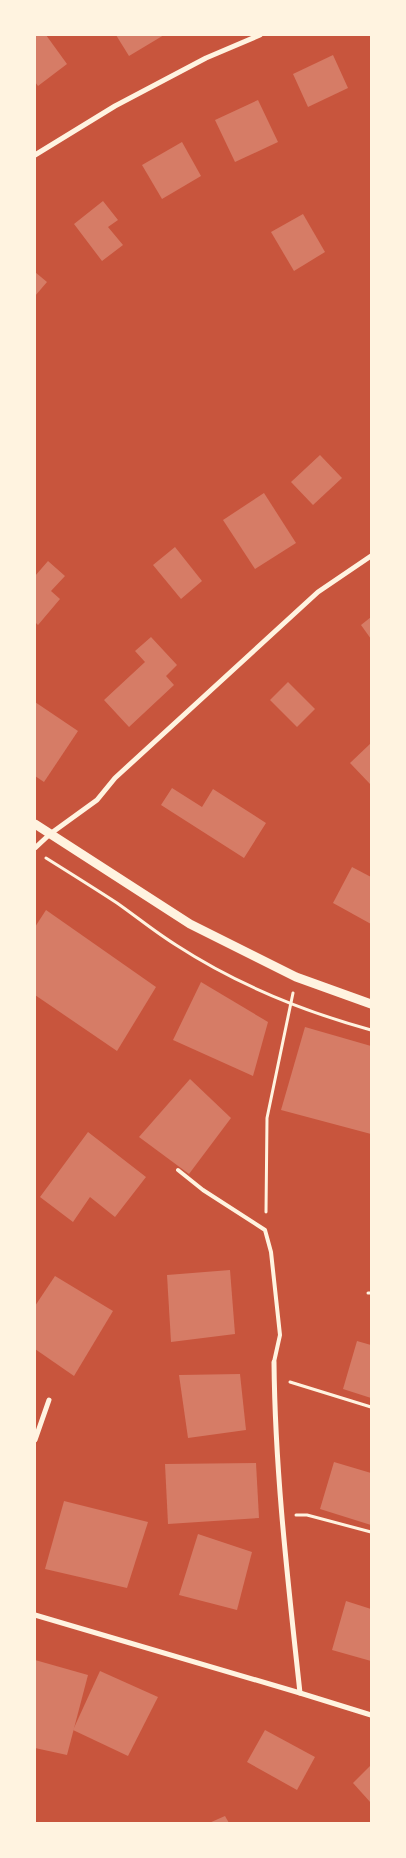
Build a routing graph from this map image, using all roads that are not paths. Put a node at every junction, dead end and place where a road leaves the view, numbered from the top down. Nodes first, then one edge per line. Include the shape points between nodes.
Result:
1 (260, 35) edge
2 (35, 155) edge
3 (371, 556) edge
4 (35, 824) edge
5 (50, 834) junction
6 (35, 848) edge
7 (371, 1004) edge
8 (178, 1170) dead end
9 (274, 1362) joint
10 (49, 1400) dead end
11 (35, 1440) edge
12 (35, 1615) edge
13 (300, 1692) junction
14 (371, 1715) edge

1 - 2 street via 206,58 115,106
3 - 5 street via 318,592 115,778 97,800
4 - 5 street
5 - 6 street
5 - 7 street via 190,924 296,977
8 - 9 lane via 265,1230 271,1252 280,1335
9 - 13 street via 282,1515
10 - 11 street
12 - 13 street
13 - 14 street

